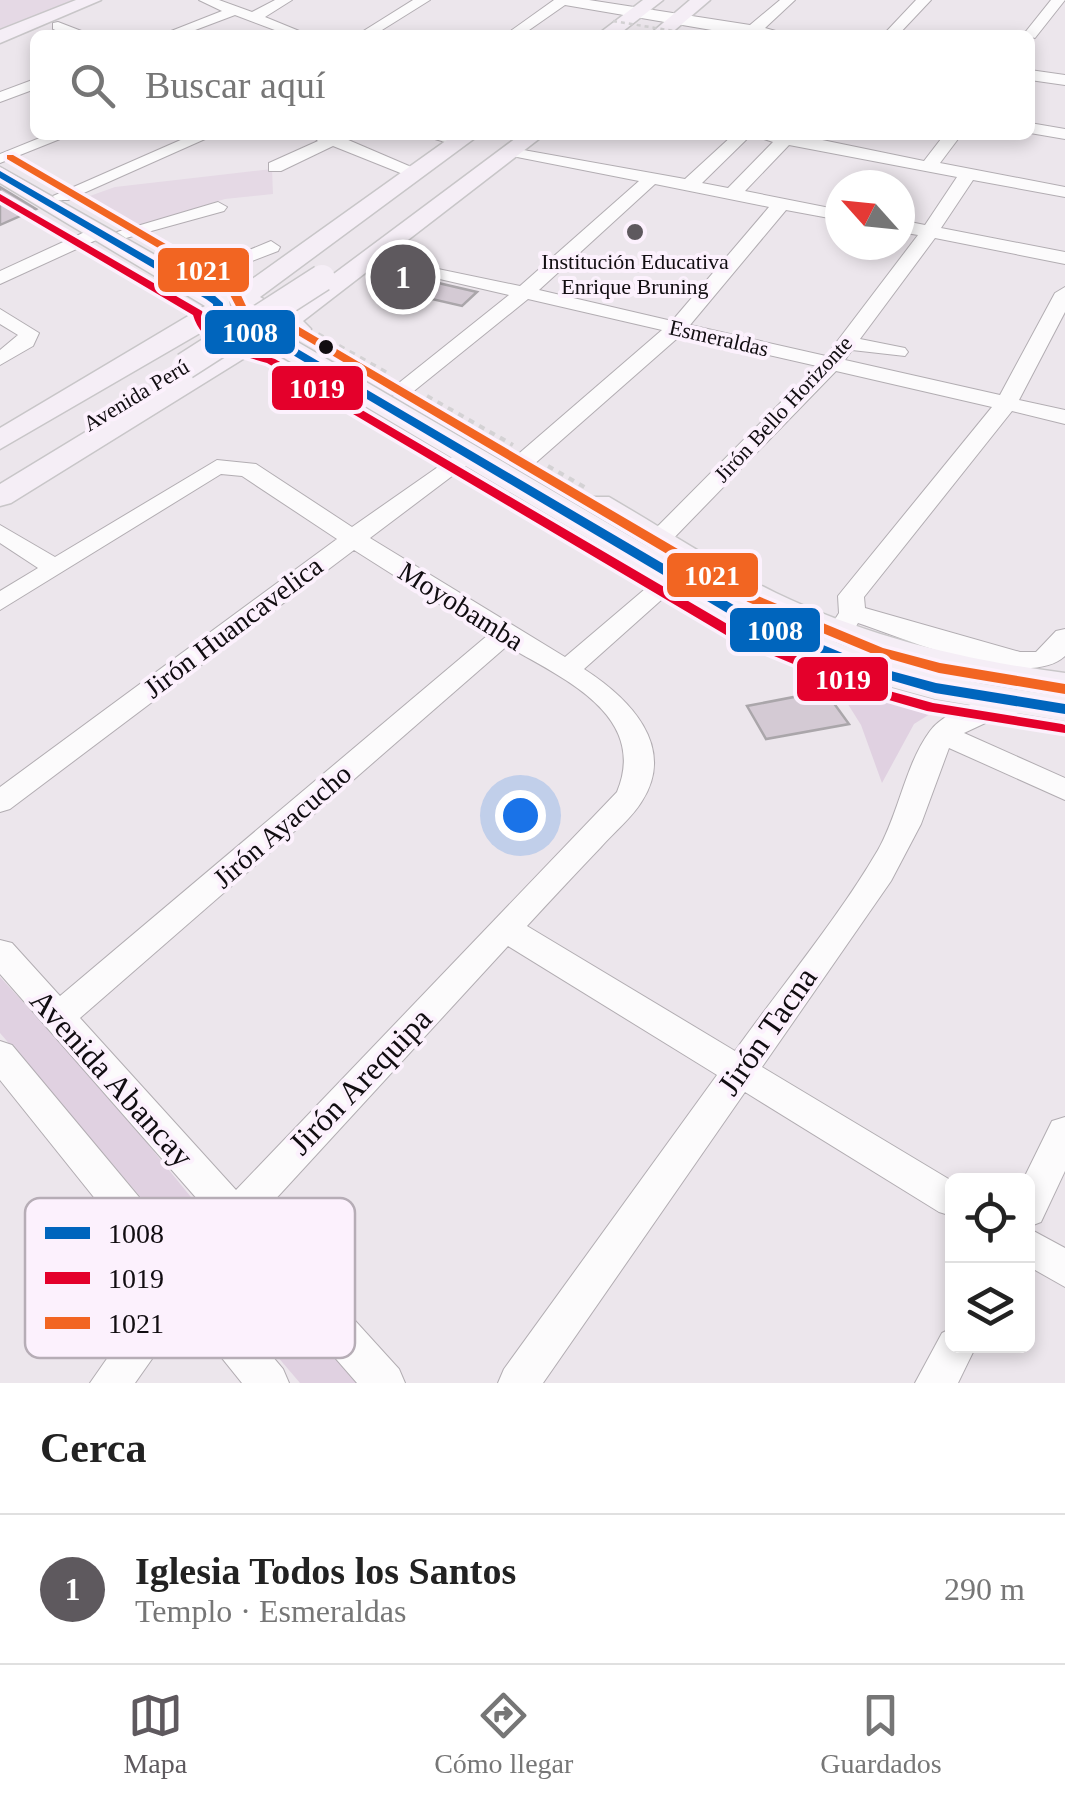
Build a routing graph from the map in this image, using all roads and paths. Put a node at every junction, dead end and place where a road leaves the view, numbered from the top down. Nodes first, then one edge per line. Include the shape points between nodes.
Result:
1 (206, 0) edge
2 (286, 0) edge
3 (423, 0) edge
4 (563, 0) edge
5 (654, 0) edge
6 (701, 0) edge
7 (788, 0) edge
8 (924, 0) edge
9 (1058, 0) edge
10 (98, 3) edge
11 (234, 11) junction
12 (637, 12) junction
13 (252, 18) junction
14 (58, 26) junction
15 (670, 28) edge
16 (48, 30) edge
17 (68, 30) edge
18 (182, 30) edge
19 (287, 30) edge
20 (372, 30) edge
21 (519, 30) edge
22 (611, 30) edge
23 (702, 30) edge
24 (754, 30) edge
25 (895, 30) edge
26 (1034, 30) edge
27 (0, 38) edge
28 (30, 38) edge
29 (0, 50) edge
30 (1035, 75) edge
31 (1065, 80) edge
32 (30, 86) edge
33 (0, 97) edge
34 (1035, 129) edge
35 (1065, 134) edge
36 (53, 140) edge
37 (194, 140) edge
38 (322, 140) edge
39 (331, 140) edge
40 (460, 140) edge
41 (480, 140) edge
42 (738, 140) edge
43 (785, 140) edge
44 (802, 140) edge
45 (950, 140) edge
46 (512, 143) edge
47 (275, 167) dead end
48 (928, 167) junction
49 (2, 169) edge
50 (414, 172) junction
51 (967, 174) junction
52 (652, 178) junction
53 (690, 185) junction
54 (1065, 192) edge
55 (732, 194) junction
56 (62, 196) junction
57 (782, 203) junction
58 (218, 206) dead end
59 (825, 211) edge
60 (915, 229) edge
61 (98, 232) junction
62 (126, 232) junction
63 (930, 232) junction
64 (270, 247) dead end
65 (374, 258) junction
66 (1065, 258) edge
67 (201, 274) junction
68 (313, 275) junction
69 (0, 278) edge
70 (524, 292) junction
71 (1065, 293) edge
72 (230, 305) junction
73 (0, 315) edge
74 (677, 328) junction
75 (273, 329) junction
76 (846, 343) junction
77 (898, 352) dead end
78 (7, 356) edge
79 (176, 362) junction
80 (831, 364) junction
81 (401, 390) junction
82 (1006, 404) junction
83 (1065, 417) edge
84 (0, 440) edge
85 (468, 453) junction
86 (0, 458) edge
87 (524, 461) junction
88 (0, 476) edge
89 (0, 497) edge
90 (0, 532) edge
91 (351, 538) junction
92 (659, 538) junction
93 (54, 566) junction
94 (674, 577) junction
95 (0, 602) edge
96 (846, 623) junction
97 (505, 634) junction
98 (1065, 637) edge
99 (566, 671) junction
100 (1065, 684) edge
101 (1018, 704) junction
102 (1065, 709) edge
103 (942, 734) junction
104 (1065, 790) edge
105 (630, 797) joint
106 (0, 802) edge
107 (506, 929) junction
108 (0, 952) edge
109 (58, 1017) junction
110 (3, 1064) edge
111 (739, 1071) junction
112 (1065, 1132) edge
113 (1035, 1195) edge
114 (945, 1196) edge
115 (115, 1198) edge
116 (219, 1198) edge
117 (252, 1198) edge
118 (1035, 1250) edge
119 (1065, 1269) edge
120 (355, 1350) edge
121 (952, 1353) edge
122 (129, 1358) edge
123 (248, 1358) edge
124 (112, 1383) edge
125 (268, 1383) edge
126 (384, 1383) edge
127 (518, 1383) edge
128 (936, 1383) edge

1 - 11 street
2 - 13 street
3 - 20 street
4 - 12 street
4 - 21 street
5 - 12 main road
6 - 15 main road
7 - 24 street
8 - 25 street
9 - 26 street
10 - 14 main road
10 - 27 main road
11 - 13 street
11 - 18 street
12 - 15 street
12 - 22 main road
13 - 19 street
14 - 16 main road
14 - 17 street
15 - 22 path, bridge
15 - 23 street
28 - 29 main road
30 - 31 street
32 - 33 street
34 - 35 street
36 - 49 street
37 - 56 street
38 - 47 street
39 - 50 street
40 - 50 main road, Avenida Perú
41 - 68 main road, Avenida Perú
42 - 53 street
43 - 55 street
44 - 48 street
45 - 48 street
46 - 52 street
46 - 65 main road, Avenida Perú
46 - 68 main road, Avenida Perú
48 - 51 street
49 - 56 main road
49 - 61 main road
50 - 72 main road, Avenida Perú
51 - 54 street
51 - 63 street, Jirón Bello Horizonte
52 - 53 street
52 - 70 street
53 - 55 street
55 - 57 street
56 - 62 main road
57 - 59 street
57 - 74 street
58 - 62 street
60 - 63 street
61 - 69 street
61 - 72 main road
62 - 67 main road
63 - 66 street
63 - 76 street, Jirón Bello Horizonte
64 - 67 street
65 - 70 street, Esmeraldas
65 - 75 main road, Avenida Perú
67 - 72 main road
68 - 79 main road, Avenida Perú, bridge
70 - 74 street, Esmeraldas
70 - 81 street
71 - 82 street
72 - 75 main road via 232,326
72 - 84 main road, Avenida Perú
73 - 78 street via 28,333
74 - 80 street, Esmeraldas
74 - 87 street
75 - 81 main road
75 - 85 main road via 280,343
75 - 89 main road, Avenida Perú
76 - 77 street
76 - 80 street, Jirón Bello Horizonte
79 - 86 main road, Avenida Perú
79 - 88 main road, Avenida Perú
80 - 82 street, Esmeraldas
80 - 92 street, Jirón Bello Horizonte
81 - 87 main road
82 - 83 street, Esmeraldas
82 - 96 street via 851,596
85 - 91 street, Jirón Huancavelica
85 - 94 main road
87 - 92 main road
90 - 93 street
91 - 93 street, Moyobamba via 248,469 216,467
91 - 97 street, Moyobamba
91 - 106 street, Jirón Huancavelica
92 - 96 main road via 761,599
93 - 95 street
94 - 99 street
94 - 101 main road via 744,617 854,664
96 - 98 street via 1036,661 1055,652
96 - 100 main road via 944,664
97 - 99 street, Moyobamba
97 - 109 street, Jirón Ayacucho
99 - 105 street, Moyobamba via 627,720 640,745 642,770
101 - 102 main road
101 - 103 street via 972,716
103 - 104 street
103 - 111 street, Jirón Tacna via 880,872
105 - 107 street, Jirón Arequipa
107 - 111 street
107 - 117 street, Jirón Arequipa
108 - 109 street, Avenida Abancay
109 - 116 street, Avenida Abancay
110 - 115 street
111 - 114 street
111 - 127 street, Jirón Tacna
112 - 113 street
118 - 119 street
120 - 126 street, Avenida Abancay
121 - 128 street
122 - 124 street, Jirón Arequipa
123 - 125 street

